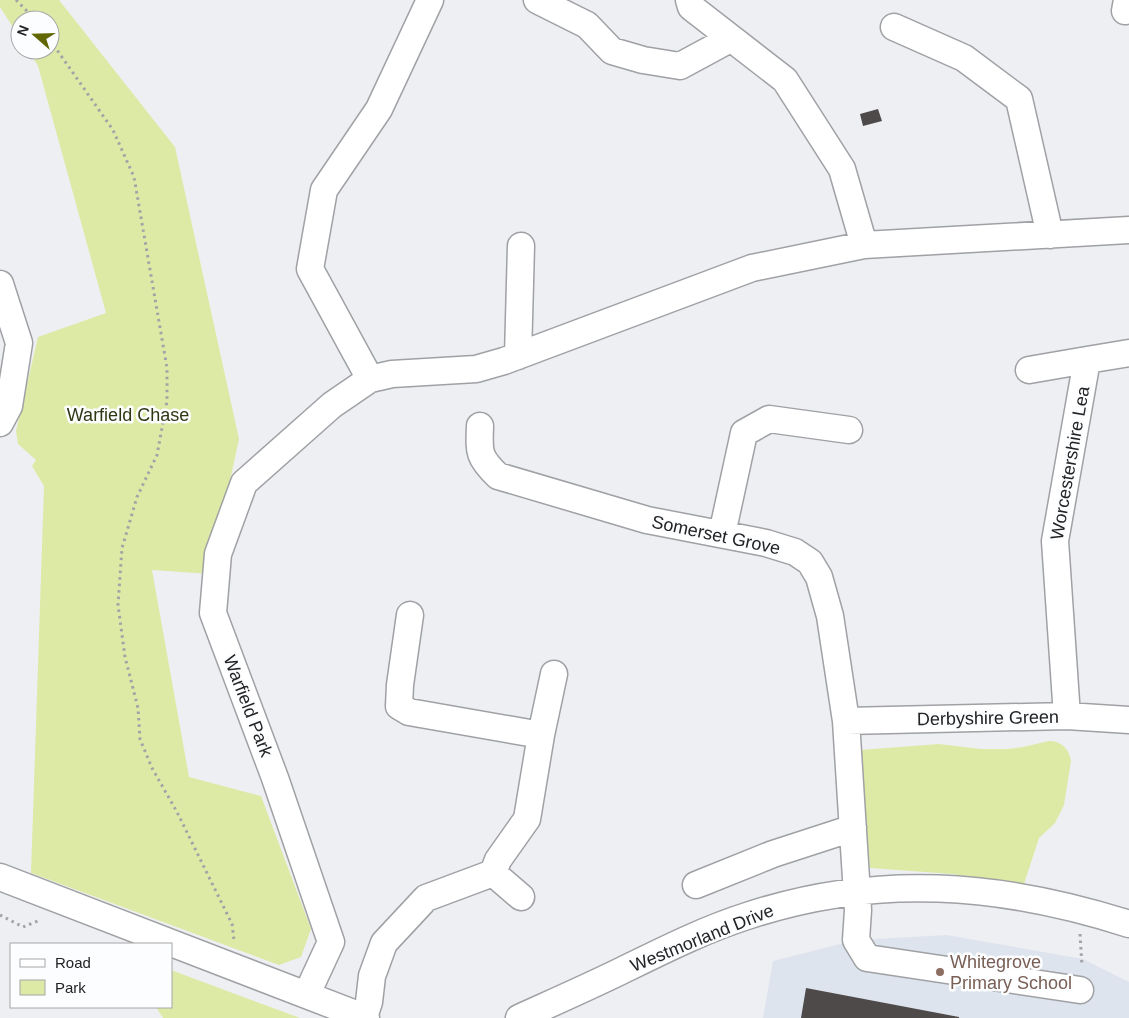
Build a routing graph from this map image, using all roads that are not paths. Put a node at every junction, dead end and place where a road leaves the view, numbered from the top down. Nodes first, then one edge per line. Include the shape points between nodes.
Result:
1 (430, 0) edge
2 (536, 0) edge
3 (688, 0) edge
4 (894, 28) dead end
5 (730, 39) junction
6 (1129, 230) edge
7 (1050, 235) junction
8 (864, 245) junction
9 (521, 246) dead end
10 (0, 284) edge
11 (1129, 353) edge
12 (518, 356) junction
13 (1088, 360) junction
14 (1029, 370) dead end
15 (370, 379) junction
16 (0, 423) edge
17 (480, 426) dead end
18 (849, 430) dead end
19 (722, 534) junction
20 (410, 615) dead end
21 (554, 674) dead end
22 (1067, 716) junction
23 (846, 720) junction
24 (1129, 720) edge
25 (541, 735) junction
26 (853, 828) junction
27 (493, 873) junction
28 (2, 884) edge
29 (696, 885) dead end
30 (856, 891) junction
31 (521, 897) dead end
32 (1129, 924) edge
33 (169, 943) edge
34 (172, 944) edge
35 (1080, 990) road end
36 (308, 995) junction
37 (556, 1010) edge
38 (365, 1018) edge
39 (519, 1018) edge

1 - 15 street via 379,109 324,190 310,269
2 - 5 street via 587,25 612,51 643,60 680,66
3 - 5 street via 691,7
4 - 7 street via 964,58 1019,99
5 - 8 street via 785,80 842,170
6 - 7 street
7 - 8 street
8 - 12 street via 752,268
9 - 12 street
10 - 16 street via 19,342 9,406
11 - 13 street, Worcestershire Lea
12 - 15 street via 476,369 392,374
13 - 14 street, Worcestershire Lea
13 - 22 street, Worcestershire Lea via 1054,541
15 - 36 street, Warfield Park via 332,405 244,482 218,554 213,613 332,942
17 - 19 street, Somerset Grove via 479,450 498,476 646,520
18 - 19 street via 769,419 744,433
19 - 23 street, Somerset Grove via 795,552 810,562 819,577 830,616
20 - 25 street via 399,706 409,712
21 - 25 street
22 - 23 street, Derbyshire Green
22 - 24 street, Derbyshire Green
23 - 26 street, Somerset Grove
25 - 27 street via 527,818 498,860
26 - 29 street via 773,854
26 - 30 street, Somerset Grove
27 - 31 street
27 - 38 street via 426,898 384,943 372,976
28 - 33 street
30 - 32 street, Westmorland Drive via 962,888 1060,904
30 - 35 street, Somerset Grove via 856,940 867,958
30 - 37 street, Westmorland Drive via 745,916 676,945
34 - 36 street
36 - 38 street
37 - 39 street, Westmorland Drive

